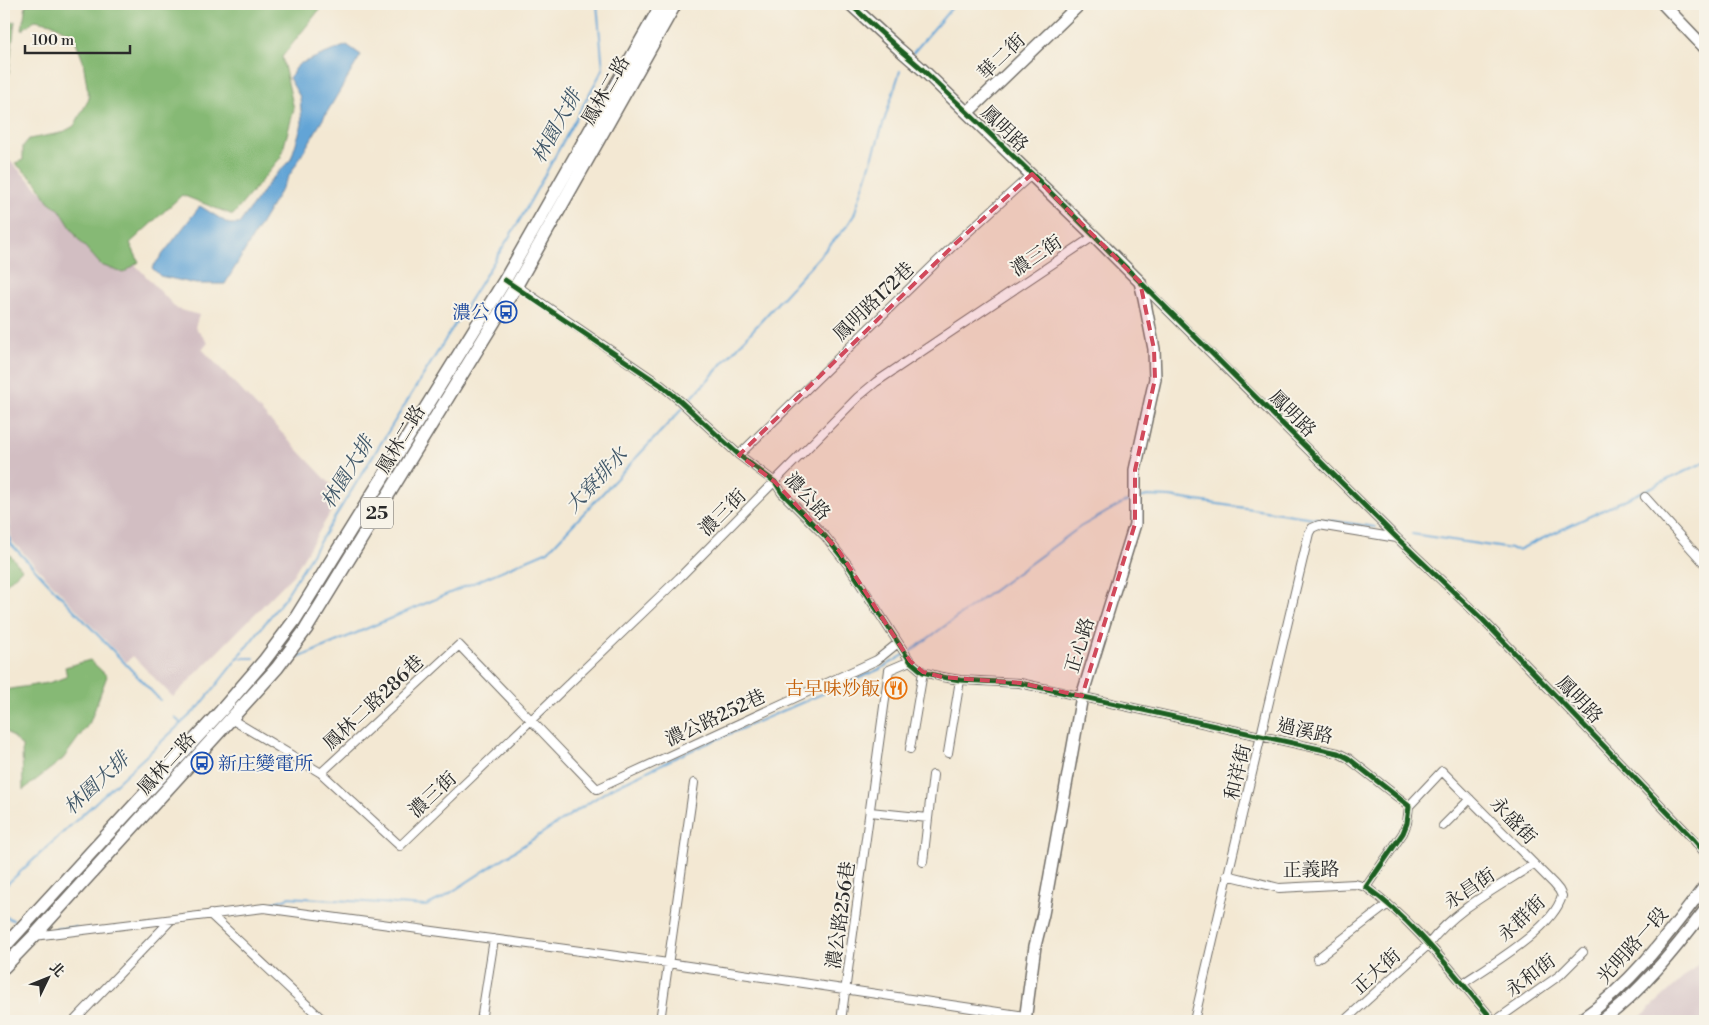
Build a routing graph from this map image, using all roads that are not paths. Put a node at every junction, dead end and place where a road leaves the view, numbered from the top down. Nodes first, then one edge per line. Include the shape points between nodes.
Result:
1 (671, 4) edge
2 (850, 4) edge
3 (1080, 4) edge
4 (1663, 4) edge
5 (1703, 42) edge
6 (968, 112) junction
7 (1032, 174) junction
8 (1094, 236) junction
9 (1140, 282) junction
10 (510, 283) junction
11 (739, 455) junction
12 (775, 482) junction
13 (1645, 497) dead end
14 (1397, 538) junction
15 (1705, 564) edge
16 (898, 643) junction
17 (907, 656) junction
18 (923, 672) junction
19 (960, 680) junction
20 (1082, 696) junction
21 (231, 719) junction
22 (532, 721) junction
23 (1262, 736) junction
24 (910, 749) dead end
25 (948, 753) dead end
26 (321, 773) junction
27 (933, 775) dead end
28 (694, 783) dead end
29 (1470, 799) junction
30 (1409, 806) junction
31 (870, 812) junction
32 (928, 818) junction
33 (1443, 826) dead end
34 (1705, 853) edge
35 (923, 862) dead end
36 (1534, 864) junction
37 (1227, 875) junction
38 (1705, 886) edge
39 (1366, 887) junction
40 (1388, 904) junction
41 (1705, 910) edge
42 (210, 914) junction
43 (171, 920) junction
44 (34, 936) junction
45 (494, 939) junction
46 (1428, 944) junction
47 (4, 947) edge
48 (1583, 952) dead end
49 (1317, 959) dead end
50 (668, 963) junction
51 (4, 967) edge
52 (1462, 984) junction
53 (846, 989) junction
54 (1025, 1018) edge
55 (74, 1021) edge
56 (324, 1021) edge
57 (481, 1021) edge
58 (660, 1021) edge
59 (841, 1021) edge
60 (1194, 1021) edge
61 (1344, 1021) edge
62 (1494, 1021) edge
63 (1579, 1021) edge
64 (1601, 1021) edge

1 - 10 main road, 鳳林二路 / 25
2 - 6 street, 鳳明路
3 - 6 street, 華二街
4 - 5 street
6 - 7 street, 鳳明路
7 - 8 street, 鳳明路
7 - 11 street, 鳳明路172巷 via 955,244
8 - 9 street, 鳳明路
8 - 12 street, 濃三街 via 876,382 858,396
9 - 14 street, 鳳明路
9 - 20 street, 正心路 via 1154,350 1155,379 1135,470 1135,524
10 - 11 street, 濃公路 via 661,385
10 - 21 main road, 鳳林二路 / 25 via 306,629 277,668
10 - 47 main road, 鳳林二路 / 25 via 276,645 221,712
11 - 12 street, 濃公路
12 - 16 street, 濃公路 via 839,551
12 - 22 street, 濃三街
13 - 15 street
14 - 23 street, 和祥街 via 1319,525 1312,528
14 - 34 street, 鳳明路 via 1483,620
16 - 17 street, 濃公路
16 - 22 street, 濃公路252巷 via 877,660 597,789
17 - 18 street, 濃公路
17 - 31 street, 濃公路256巷 via 889,670
18 - 19 street, 濃公路
18 - 24 street
19 - 20 street, 濃公路 via 1020,682
19 - 25 street
20 - 23 street, 過溪路
20 - 54 street, 正心路 via 1035,946
21 - 26 street, 鳳林二路286巷
21 - 44 main road, 鳳林二路 / 25
22 - 26 street, 濃三街 via 400,846
22 - 26 street, 鳳林二路286巷 via 459,645
23 - 30 street, 過溪路 via 1348,758
23 - 37 street, 和祥街
27 - 32 street
28 - 50 street
29 - 30 street, 永盛街 via 1442,771
29 - 33 street, 永盛街
29 - 36 street, 永盛街
30 - 39 street via 1402,834
31 - 32 street
31 - 53 street, 濃公路256巷
32 - 35 street
36 - 46 street, 永昌街 via 1452,918
36 - 52 street, 永群街 via 1562,896 1554,912 1509,953
37 - 39 street, 正義路 via 1279,888 1355,884
37 - 60 street, 和祥街
38 - 63 street, 光明路一段 via 1626,983
39 - 40 street
40 - 46 street
40 - 49 street
41 - 64 street, 光明路一段 via 1634,993
42 - 43 street
42 - 45 street via 264,908
42 - 56 street
43 - 44 street
43 - 55 street
44 - 51 main road, 鳳林二路 / 25
45 - 50 street
45 - 57 street
46 - 52 street
46 - 61 street, 正大街
48 - 62 street, 永和街 via 1560,975
50 - 53 street
50 - 58 street
52 - 62 street
53 - 54 street
53 - 59 street, 濃公路256巷

